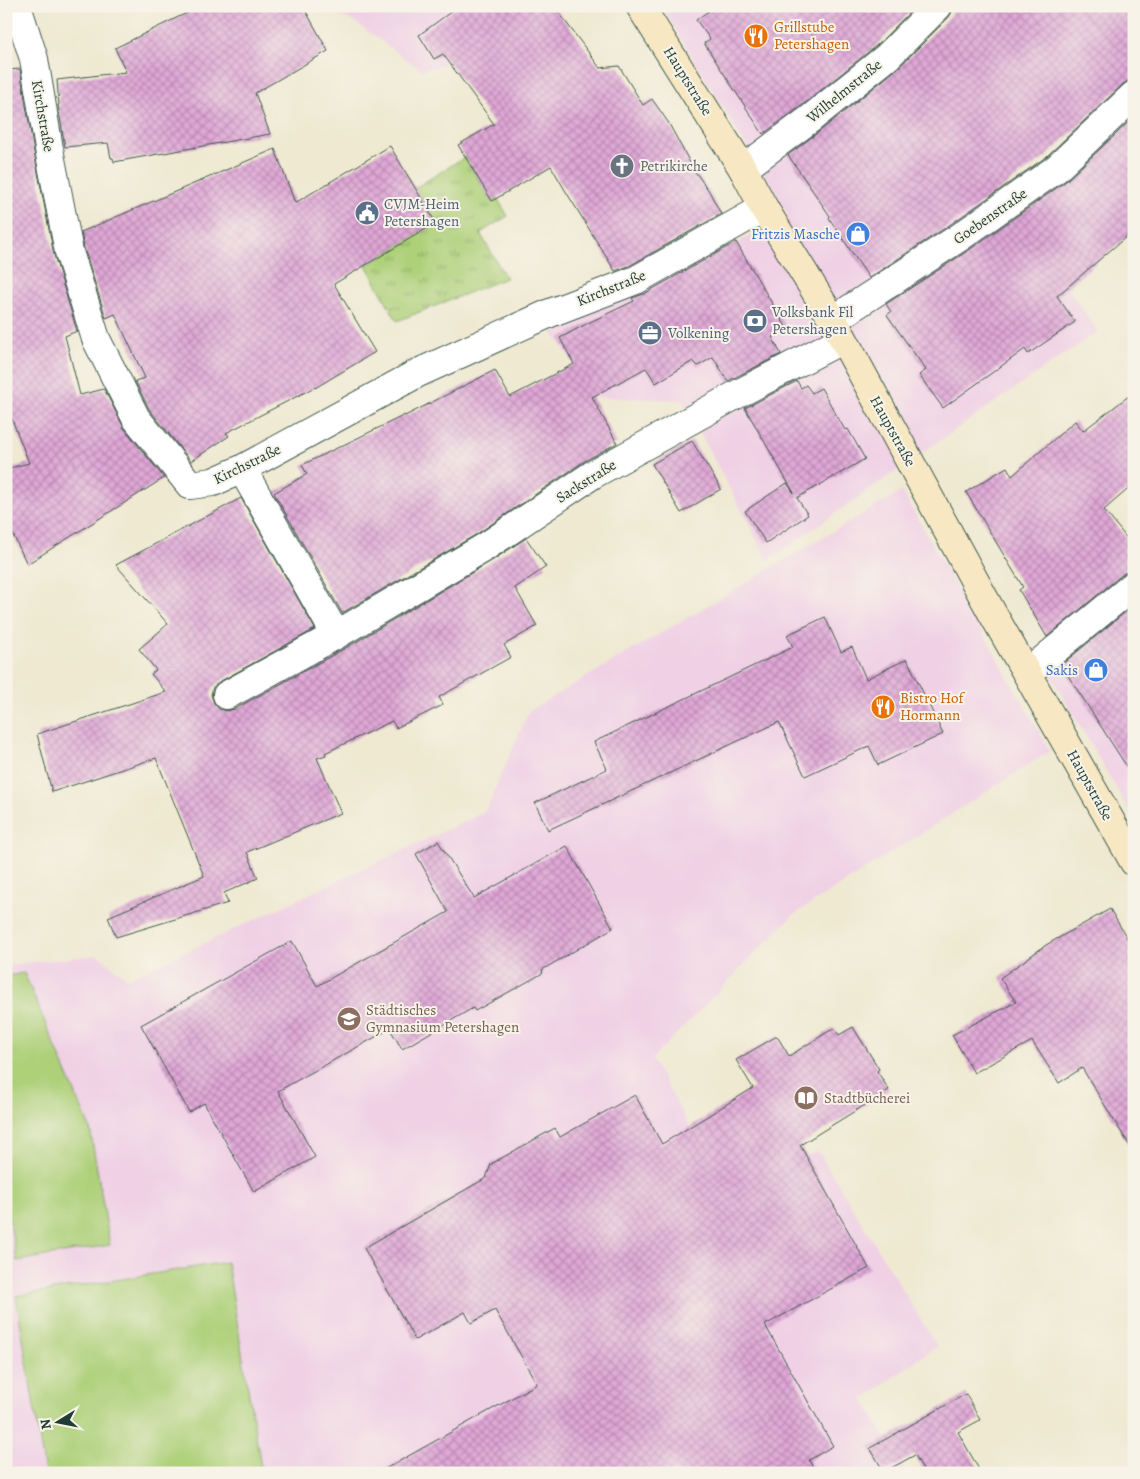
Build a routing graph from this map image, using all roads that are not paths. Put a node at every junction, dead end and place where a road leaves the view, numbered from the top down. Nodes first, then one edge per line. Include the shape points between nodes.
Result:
1 (16, 6) edge
2 (640, 6) edge
3 (938, 6) edge
4 (1134, 94) edge
5 (743, 169) junction
6 (764, 208) junction
7 (838, 330) junction
8 (242, 470) junction
9 (1134, 585) edge
10 (336, 635) junction
11 (1026, 673) junction
12 (227, 695) dead end
13 (1134, 862) edge

1 - 8 street, Kirchstraße via 34,59 69,252 96,339 136,418 190,485 213,482
2 - 5 street, Hauptstraße
3 - 5 street, Wilhelmstraße via 887,57
4 - 7 street, Goebenstraße via 1056,170 960,237
5 - 6 street, Hauptstraße
6 - 7 street, Hauptstraße
6 - 8 street, Kirchstraße via 636,280 550,312 418,373
7 - 10 street, Sackstraße via 734,396 592,475 485,547
7 - 11 street, Hauptstraße
8 - 10 street
9 - 11 street
10 - 12 street, Sackstraße
11 - 13 street, Hauptstraße

